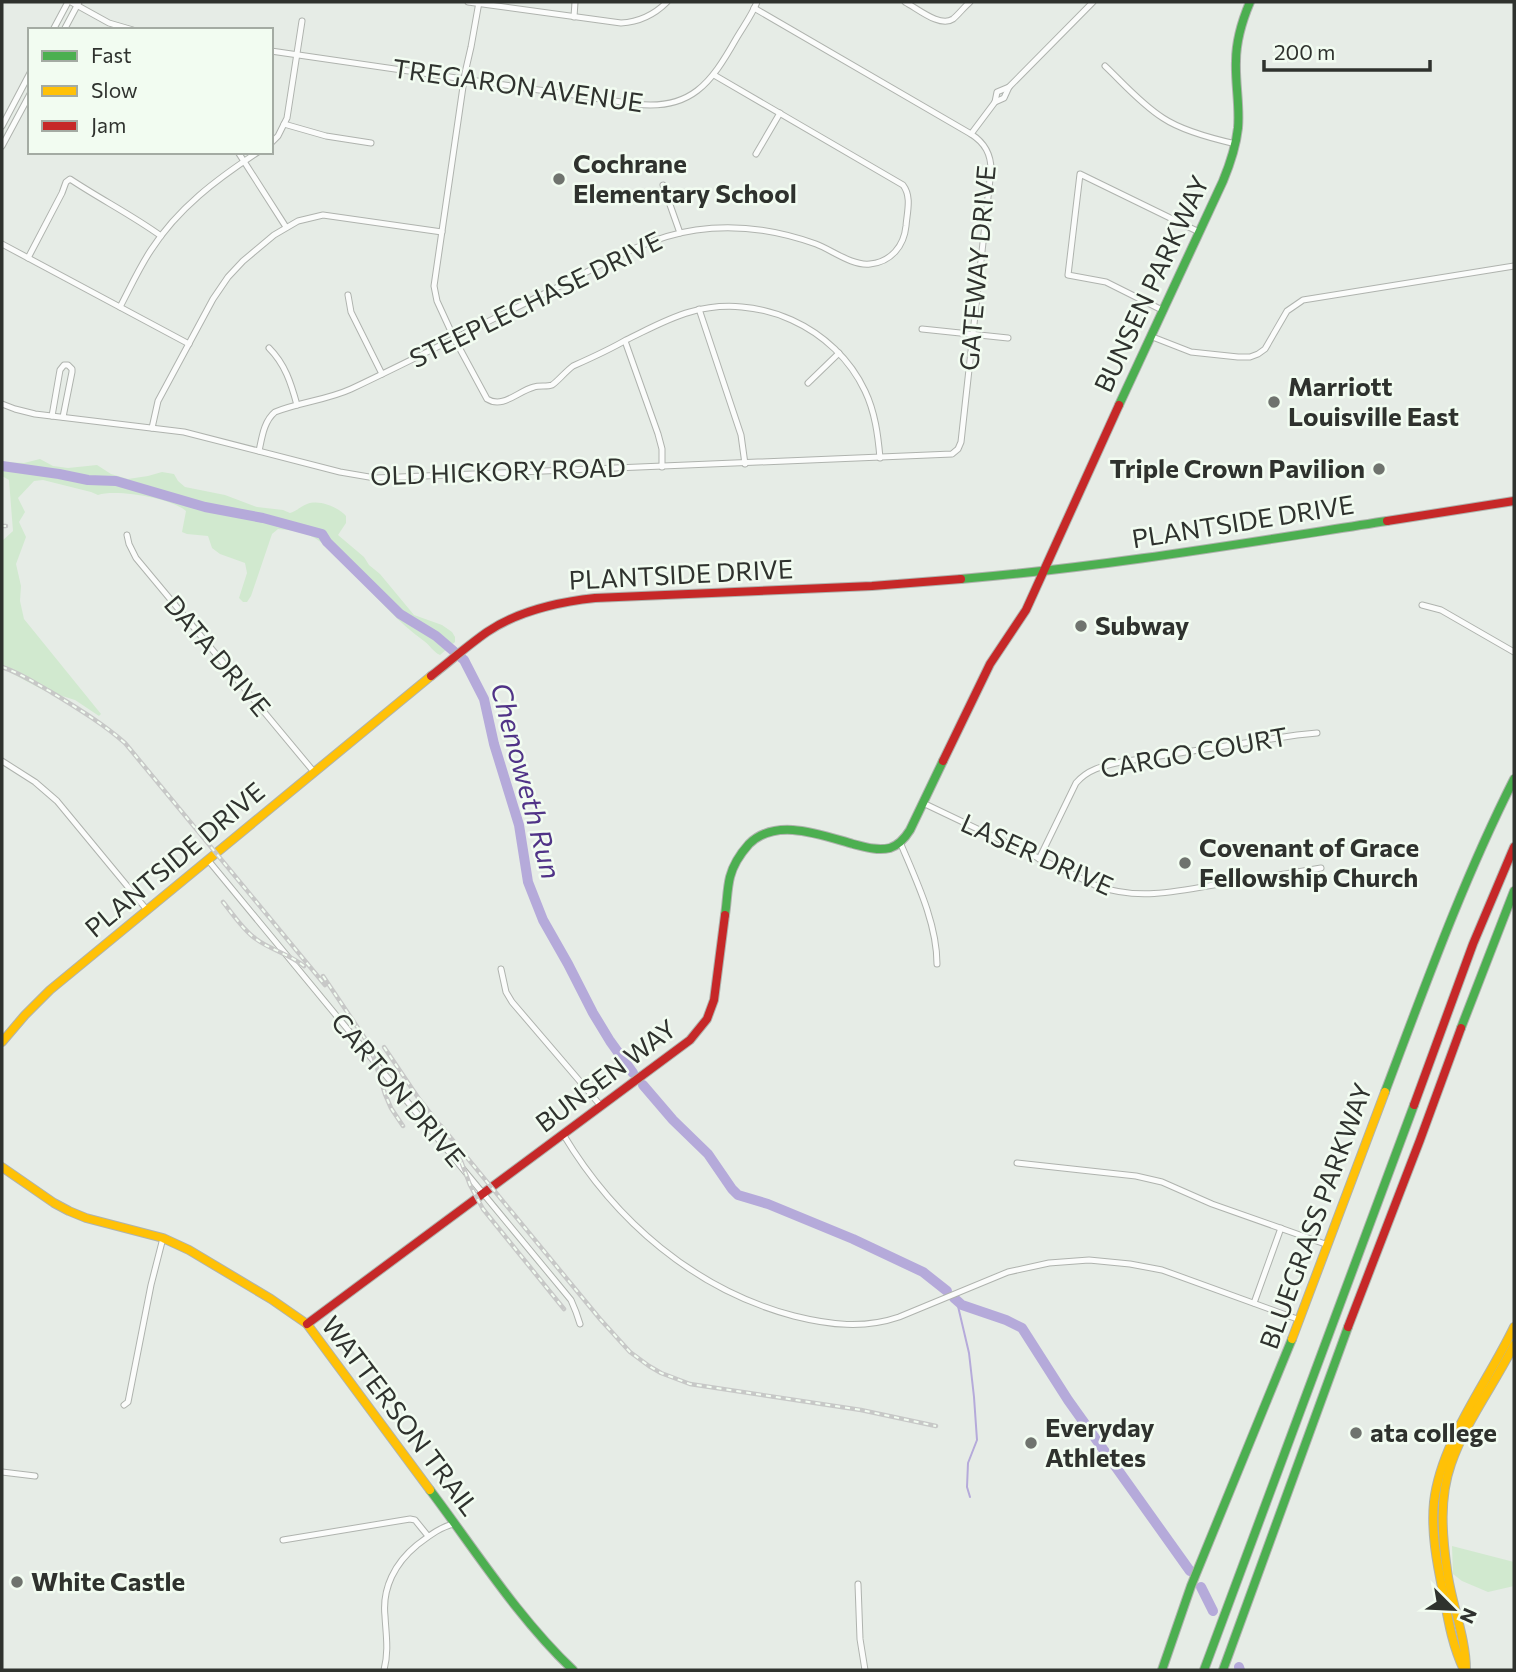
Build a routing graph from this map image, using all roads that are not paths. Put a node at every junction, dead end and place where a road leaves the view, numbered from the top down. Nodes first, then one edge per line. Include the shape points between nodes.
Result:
1 (468, 2) edge
2 (575, 2) edge
3 (667, 2) edge
4 (905, 2) edge
5 (970, 2) edge
6 (1093, 2) edge
7 (1250, 2) edge
8 (74, 3) edge
9 (478, 3) edge
10 (756, 5) edge
11 (574, 17) junction
12 (302, 21) dead end
13 (55, 28) edge
14 (65, 28) edge
15 (126, 28) edge
16 (273, 51) edge
17 (297, 54) junction
18 (1105, 66) dead end
19 (714, 75) junction
20 (28, 77) edge
21 (464, 79) junction
22 (28, 98) edge
23 (780, 113) junction
24 (284, 124) junction
25 (2, 126) edge
26 (971, 134) junction
27 (273, 141) edge
28 (371, 143) dead end
29 (1236, 144) junction
30 (2, 146) edge
31 (239, 154) edge
32 (255, 154) edge
33 (756, 154) dead end
34 (244, 161) junction
35 (663, 185) dead end
36 (286, 228) junction
37 (442, 232) junction
38 (1199, 232) junction
39 (680, 233) junction
40 (161, 236) junction
41 (2, 244) edge
42 (28, 258) junction
43 (1514, 266) edge
44 (348, 295) dead end
45 (120, 307) junction
46 (699, 309) junction
47 (1162, 310) junction
48 (922, 328) dead end
49 (973, 335) junction
50 (1150, 336) junction
51 (454, 338) junction
52 (1009, 338) dead end
53 (625, 341) junction
54 (188, 344) junction
55 (269, 348) dead end
56 (839, 353) junction
57 (382, 374) junction
58 (808, 383) dead end
59 (2, 404) edge
60 (297, 405) junction
61 (52, 416) junction
62 (63, 417) junction
63 (152, 428) junction
64 (958, 449) joint
65 (259, 451) junction
66 (880, 458) junction
67 (745, 464) junction
68 (662, 467) junction
69 (1514, 501) edge
70 (127, 535) dead end
71 (1043, 572) junction
72 (1422, 605) dead end
73 (1514, 652) edge
74 (1317, 733) dead end
75 (2, 761) edge
76 (314, 772) junction
77 (1514, 779) edge
78 (923, 803) junction
79 (900, 842) junction
80 (1514, 847) edge
81 (1040, 859) junction
82 (208, 860) junction
83 (1321, 868) dead end
84 (1514, 891) edge
85 (147, 910) junction
86 (937, 964) dead end
87 (501, 969) dead end
88 (2, 1042) edge
89 (601, 1107) junction
90 (563, 1134) junction
91 (1017, 1163) dead end
92 (2, 1167) edge
93 (482, 1193) junction
94 (1281, 1228) junction
95 (163, 1238) junction
96 (1328, 1245) junction
97 (1254, 1304) junction
98 (1300, 1320) junction
99 (307, 1324) junction
100 (580, 1324) dead end
101 (1514, 1327) edge
102 (1514, 1345) edge
103 (124, 1405) dead end
104 (2, 1472) edge
105 (34, 1476) dead end
106 (454, 1524) junction
107 (428, 1536) junction
108 (283, 1540) dead end
109 (858, 1584) dead end
110 (384, 1670) edge
111 (573, 1670) edge
112 (864, 1670) edge
113 (1162, 1670) edge
114 (1203, 1670) edge
115 (1223, 1670) edge
116 (1465, 1670) edge

1 - 9 street
2 - 11 street
3 - 11 street via 629,23
4 - 5 street via 945,22
6 - 26 street via 1009,87 1004,98 995,102
7 - 29 main road, BUNSEN PARKWAY via 1237,49
8 - 13 street
8 - 14 street
8 - 15 street
9 - 11 street
9 - 21 street
10 - 19 street, TREGARON AVENUE
10 - 26 street, GATEWAY DRIVE
12 - 17 street
16 - 17 street, TREGARON AVENUE
17 - 21 street, TREGARON AVENUE
17 - 24 street
18 - 29 street via 1163,118
19 - 21 street, TREGARON AVENUE via 693,93 654,106
19 - 23 street
20 - 25 street
21 - 37 street
22 - 30 street
23 - 33 street
23 - 39 street, STEEPLECHASE DRIVE via 903,186 909,196 906,227 894,254 865,265 776,232 732,228
24 - 27 street
24 - 28 street
26 - 49 street, GATEWAY DRIVE via 986,148 991,162
29 - 38 main road, BUNSEN PARKWAY
31 - 34 street
32 - 34 street
34 - 36 street
34 - 40 street via 202,192
35 - 39 street
36 - 37 street via 309,217 328,215
36 - 54 street via 228,277
37 - 51 street via 434,292
38 - 47 main road, BUNSEN PARKWAY
38 - 47 street via 1080,174 1068,275 1106,282
39 - 51 street, STEEPLECHASE DRIVE via 612,259
40 - 42 street via 70,179
40 - 45 street
41 - 42 street
42 - 45 street
43 - 50 street via 1303,300 1284,314 1265,349 1250,357 1191,352
44 - 57 street via 351,312
45 - 54 street
46 - 53 street
46 - 56 street via 751,308 777,313 809,328
46 - 67 street via 741,435
47 - 50 main road, BUNSEN PARKWAY
48 - 49 street
49 - 52 street
49 - 64 street, GATEWAY DRIVE
50 - 71 main road, BUNSEN PARKWAY
51 - 53 street via 484,396 499,403 531,388 552,385 573,366
51 - 57 street, STEEPLECHASE DRIVE
53 - 68 street via 658,434
54 - 63 street via 158,401
55 - 60 street via 282,362
56 - 58 street
56 - 66 street via 856,375 874,414
57 - 60 street, STEEPLECHASE DRIVE via 348,391
59 - 61 street, OLD HICKORY ROAD
60 - 65 street, STEEPLECHASE DRIVE via 270,416
61 - 62 street, OLD HICKORY ROAD
61 - 62 street via 60,370 68,365 72,372
62 - 63 street, OLD HICKORY ROAD
63 - 65 street, OLD HICKORY ROAD
64 - 66 street, OLD HICKORY ROAD via 949,455
65 - 68 street, OLD HICKORY ROAD via 375,478
66 - 67 street, OLD HICKORY ROAD
67 - 68 street, OLD HICKORY ROAD
69 - 71 main road, PLANTSIDE DRIVE
70 - 76 street, DATA DRIVE via 136,558
71 - 76 main road, PLANTSIDE DRIVE via 872,586 611,597 544,607 487,632
71 - 78 main road via 1026,610 990,664
72 - 73 street via 1441,610
74 - 81 street, CARGO COURT via 1093,769 1076,783
75 - 85 street via 57,801
76 - 82 main road, PLANTSIDE DRIVE
77 - 96 main road, BLUEGRASS PARKWAY via 1440,942
78 - 79 main road
78 - 81 street, LASER DRIVE
79 - 86 street via 931,924
79 - 89 main road, BUNSEN WAY via 873,849 786,828 749,843 730,876 714,1000 703,1027
80 - 114 main road via 1457,986
81 - 83 street, LASER DRIVE via 1097,886 1139,895
82 - 85 main road, PLANTSIDE DRIVE
82 - 93 street, CARTON DRIVE
84 - 115 main road
85 - 88 main road, PLANTSIDE DRIVE via 38,1001
87 - 89 street via 512,1002
89 - 90 main road, BUNSEN WAY
90 - 93 main road, BUNSEN WAY
90 - 97 street via 614,1204 675,1260 739,1297 807,1319 852,1325 881,1323 1008,1272 1089,1260 1162,1270
91 - 94 street via 1161,1182
92 - 95 main road, WATTERSON TRAIL via 69,1211
93 - 99 main road, BUNSEN WAY
93 - 100 street, CARTON DRIVE via 571,1300
94 - 96 street
94 - 97 street
95 - 99 main road, WATTERSON TRAIL
95 - 103 street
96 - 98 main road, BLUEGRASS PARKWAY
97 - 98 street
98 - 113 main road, BLUEGRASS PARKWAY via 1210,1537
99 - 106 main road, WATTERSON TRAIL
101 - 116 main road via 1453,1437 1434,1502 1439,1575
102 - 116 main road via 1461,1440 1443,1502 1444,1553
104 - 105 street
106 - 107 street
106 - 111 main road, WATTERSON TRAIL via 524,1618
107 - 108 street via 410,1519
107 - 110 street via 402,1559 387,1587
109 - 112 street

